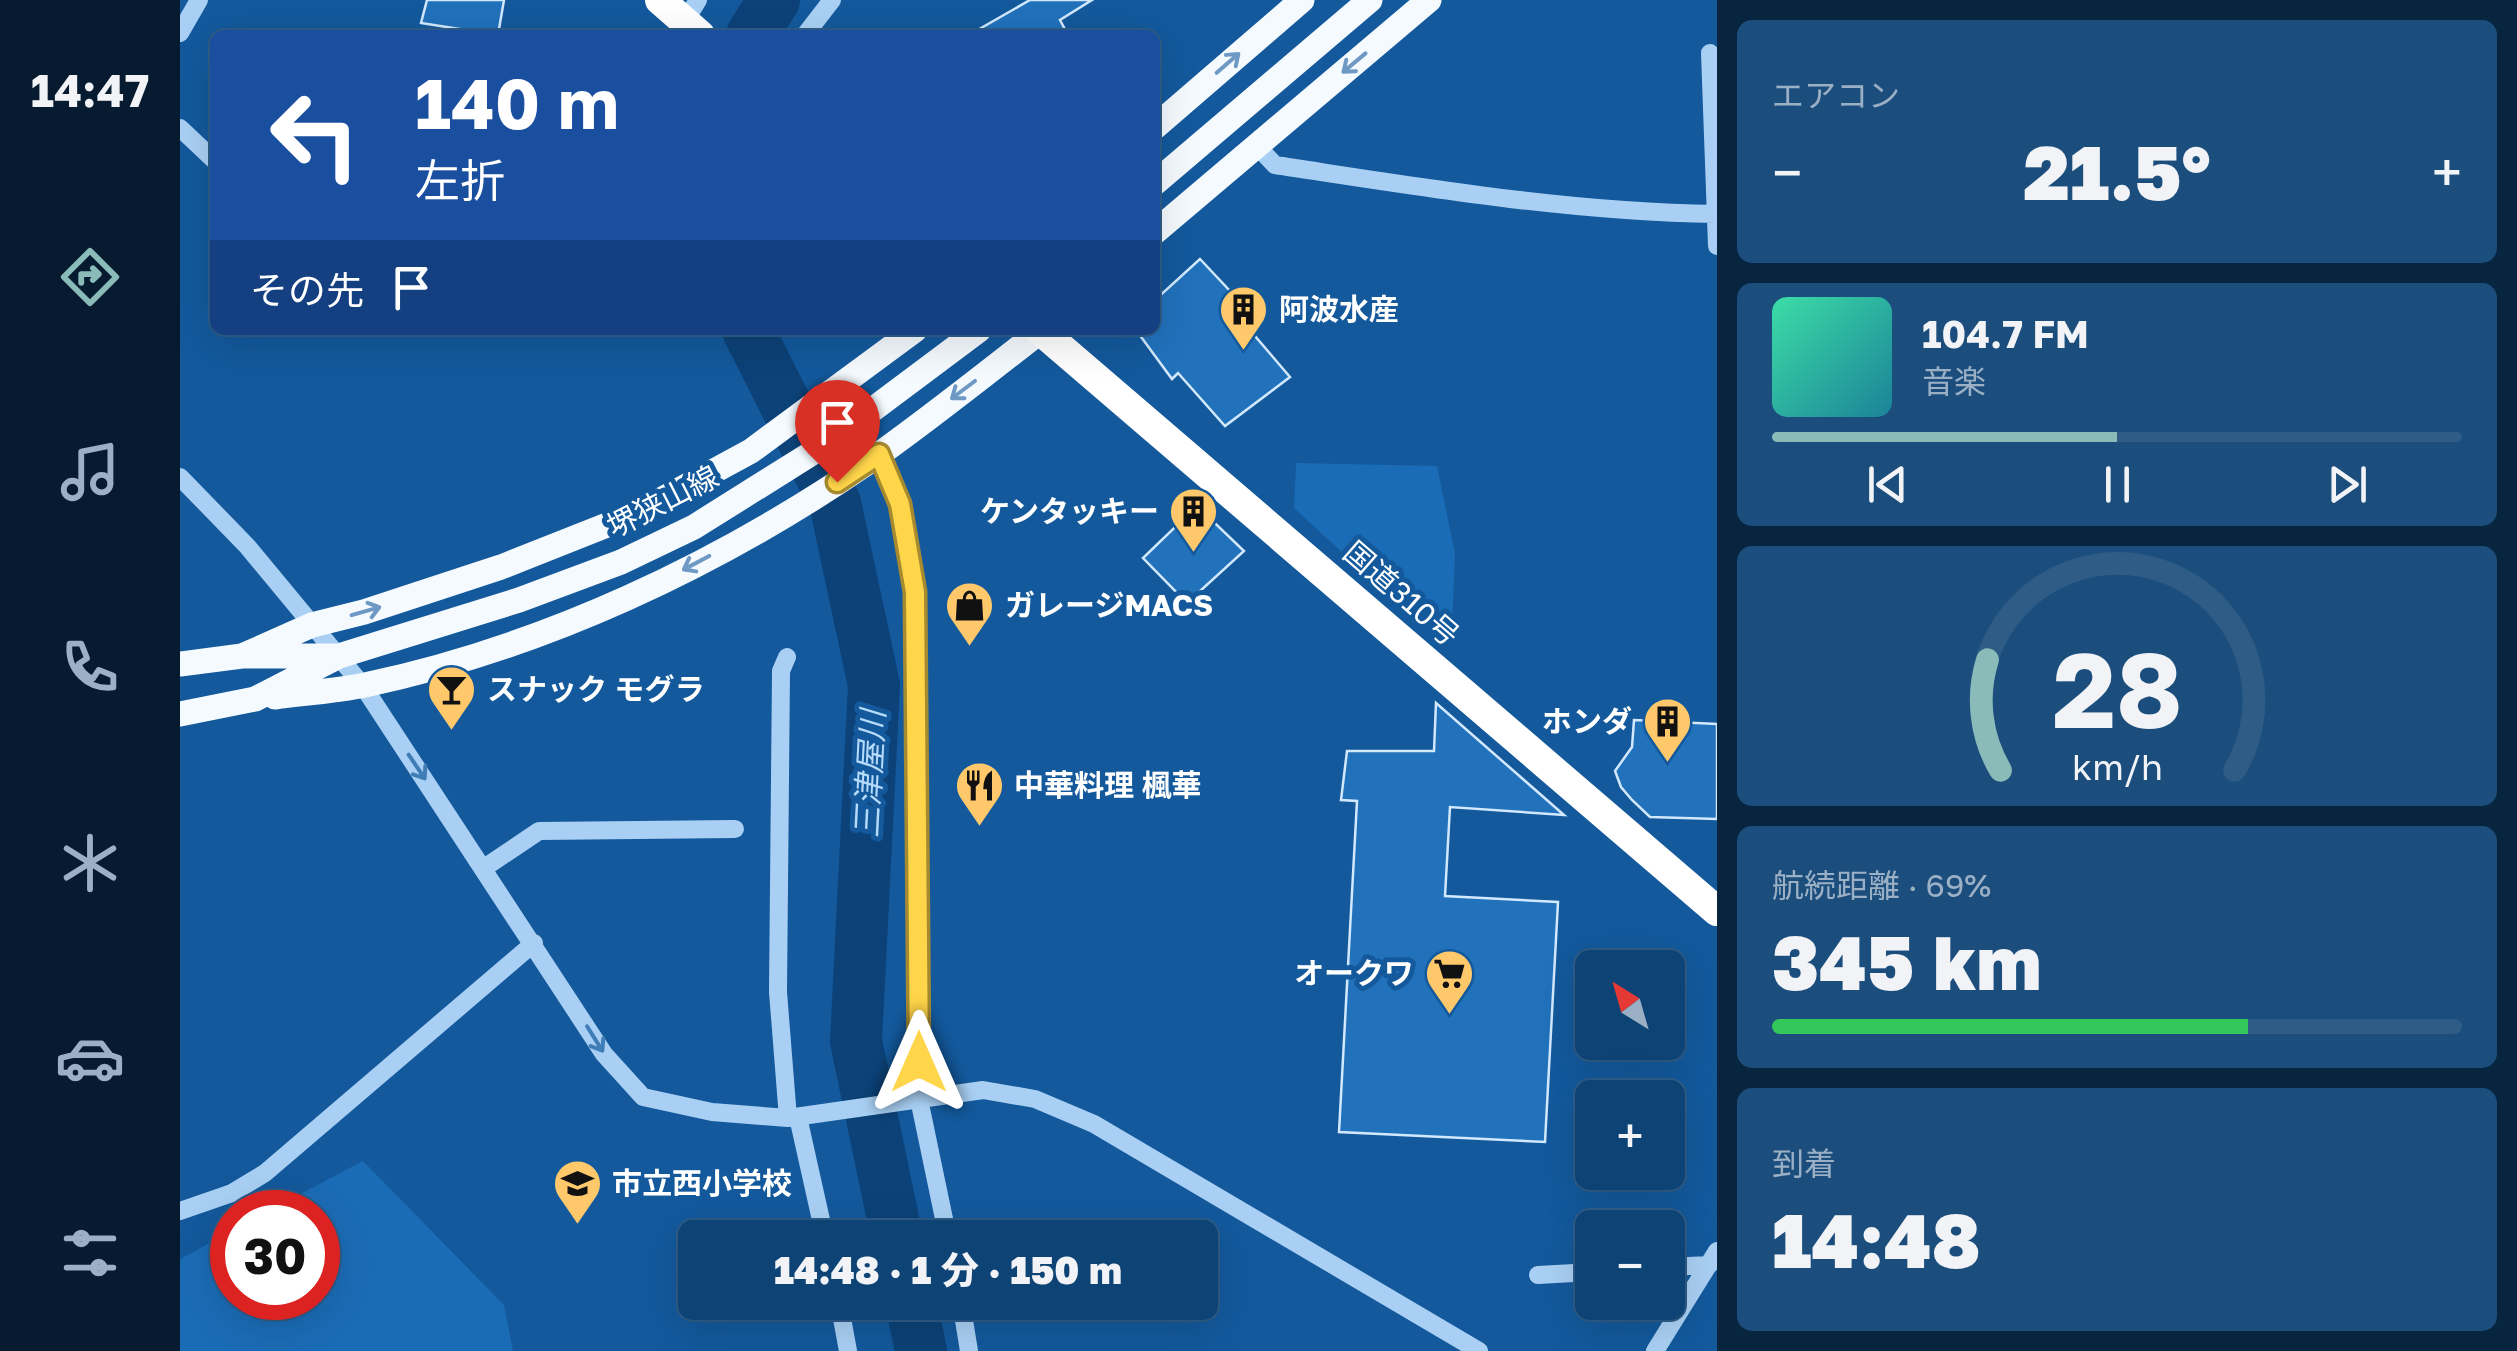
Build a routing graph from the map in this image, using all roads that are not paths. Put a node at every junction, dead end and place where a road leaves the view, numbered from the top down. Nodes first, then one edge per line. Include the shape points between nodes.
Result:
1 (199, 0) edge
2 (660, 0) edge
3 (832, 0) edge
4 (1302, 0) edge
5 (1370, 0) edge
6 (1429, 0) edge
7 (694, 19) edge
8 (809, 30) edge
9 (180, 33) edge
10 (1710, 54) dead end
11 (1160, 122) edge
12 (180, 128) edge
13 (1256, 145) junction
14 (210, 156) edge
15 (1160, 178) edge
16 (1716, 214) edge
17 (1160, 228) edge
18 (1717, 246) edge
19 (908, 335) edge
20 (972, 335) edge
21 (1034, 335) edge
22 (1047, 335) edge
23 (872, 459) junction
24 (180, 477) edge
25 (312, 626) junction
26 (242, 656) junction
27 (339, 656) junction
28 (787, 657) dead end
29 (180, 664) edge
30 (363, 686) junction
31 (255, 699) junction
32 (180, 714) edge
33 (735, 829) dead end
34 (484, 868) junction
35 (1717, 911) edge
36 (534, 943) junction
37 (912, 1100) junction
38 (793, 1117) junction
39 (180, 1211) edge
40 (820, 1220) edge
41 (943, 1220) edge
42 (1713, 1258) edge
43 (1685, 1264) edge
44 (1575, 1273) edge
45 (1538, 1275) dead end
46 (842, 1320) edge
47 (964, 1320) edge
48 (848, 1351) edge
49 (970, 1351) edge
50 (1479, 1351) edge
51 (1655, 1351) edge

1 - 9 street
2 - 7 highway
3 - 8 street
11 -> 4 main road
5 - 15 main road
6 -> 13 main road
10 - 16 street
12 - 14 street
13 - 16 street via 1275,165 1446,191
13 - 17 main road
16 - 18 street
25 -> 19 main road via 635,514 751,451
20 - 27 main road, 堺狭山線 via 828,444 694,527 519,600
21 -> 23 main road
22 - 35 highway, 国道310号
23 -> 30 main road via 782,517 644,591 500,650
23 - 37 street via 900,504 915,592
24 - 25 street
25 - 26 main road
25 - 27 street
26 - 27 main road, 堺狭山線
26 - 29 main road, 堺狭山線
27 - 30 street
27 - 31 main road, 堺狭山線
28 - 38 street via 781,671 778,992
30 - 31 main road
30 -> 34 street
31 - 32 main road, 堺狭山線
33 - 34 street via 539,832
34 - 36 street
36 -> 38 street via 604,1054 643,1096 712,1112
36 - 39 street via 266,1173
37 - 38 street
37 - 41 street
37 - 50 street via 983,1090 1035,1099 1094,1124
38 - 40 street
42 - 43 street
42 - 51 street
44 - 45 street
46 - 48 street
47 - 49 street

